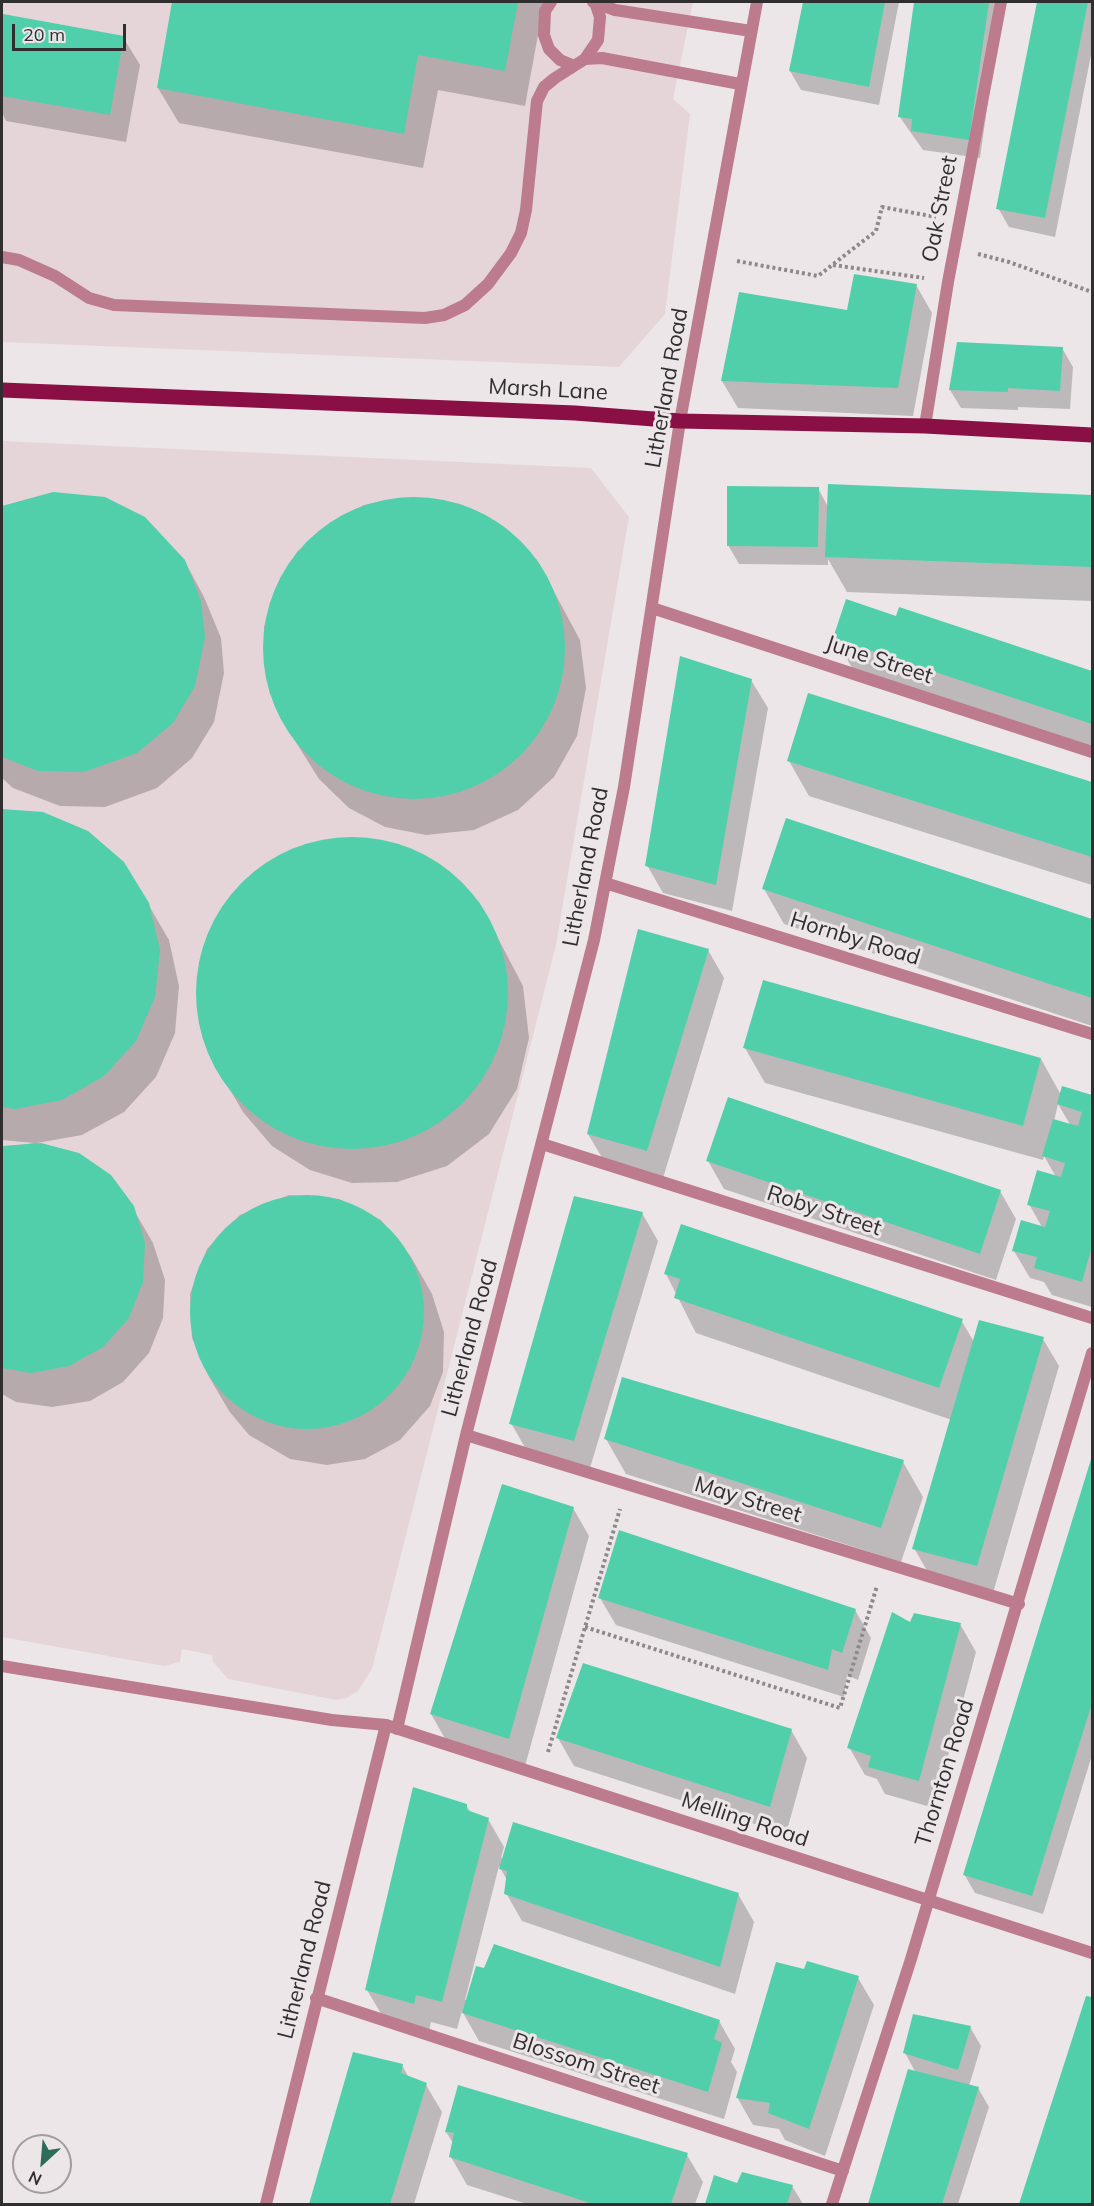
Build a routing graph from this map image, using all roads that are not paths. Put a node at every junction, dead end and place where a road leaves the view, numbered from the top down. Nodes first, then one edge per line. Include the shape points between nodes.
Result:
1 (551, 2) edge
2 (594, 2) edge
3 (757, 2) edge
4 (1001, 2) edge
5 (751, 31) junction
6 (585, 59) junction
7 (572, 65) junction
8 (740, 84) junction
9 (2, 257) edge
10 (2, 390) edge
11 (680, 421) junction
12 (925, 426) junction
13 (1092, 435) edge
14 (652, 608) junction
15 (1092, 752) edge
16 (605, 883) junction
17 (1092, 1034) edge
18 (542, 1144) junction
19 (1092, 1318) edge
20 (1092, 1353) edge
21 (466, 1435) junction
22 (1019, 1604) junction
23 (2, 1666) edge
24 (391, 1727) junction
25 (928, 1901) junction
26 (1092, 1953) edge
27 (316, 1998) junction
28 (843, 2171) junction
29 (266, 2205) edge
30 (832, 2205) edge

1 - 7 street via 545,11 544,35 549,49
2 - 5 street via 615,10
2 - 6 street via 600,17 598,40
3 - 5 street, Litherland Road
4 - 12 street, Oak Street
5 - 8 street, Litherland Road
6 - 7 street
6 - 8 street via 602,58
7 - 9 street via 544,87 537,101 526,210 516,243 488,284 465,305 444,315 424,318 114,305 89,298 19,260
8 - 11 street, Litherland Road
10 - 11 main road, Marsh Lane via 575,413
11 - 12 main road, Marsh Lane
11 - 14 street, Litherland Road
12 - 13 main road, Marsh Lane
14 - 15 street, June Street
14 - 16 street, Litherland Road
16 - 17 street, Hornby Road
16 - 18 street, Litherland Road
18 - 19 street, Roby Street
18 - 21 street, Litherland Road
20 - 22 street, Thornton Road
21 - 22 street, May Street
21 - 24 street, Litherland Road via 438,1558
22 - 25 street, Thornton Road
23 - 24 street, Melling Road
24 - 25 street, Melling Road
24 - 27 street, Litherland Road
25 - 26 street, Melling Road
25 - 28 street, Thornton Road
27 - 28 street, Blossom Street
27 - 29 street, Litherland Road
28 - 30 street, Thornton Road

